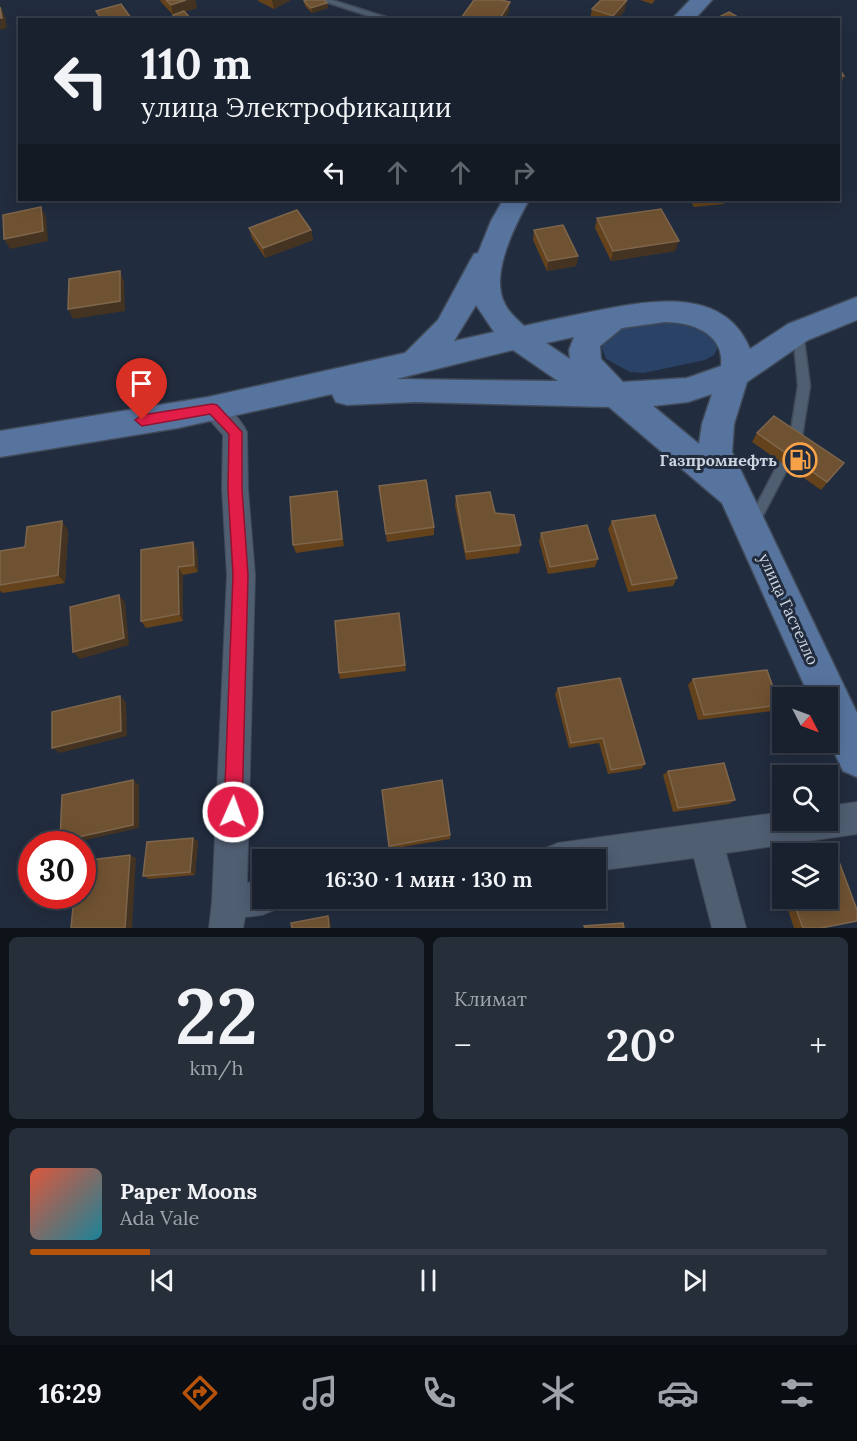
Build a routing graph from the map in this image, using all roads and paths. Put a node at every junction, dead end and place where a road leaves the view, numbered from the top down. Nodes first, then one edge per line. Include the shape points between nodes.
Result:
1 (324, 0) edge
2 (702, 0) edge
3 (384, 18) edge
4 (683, 18) edge
5 (515, 201) edge
6 (496, 238) junction
7 (857, 308) edge
8 (613, 319) junction
9 (798, 332) junction
10 (520, 337) junction
11 (414, 362) junction
12 (737, 373) junction
13 (616, 395) junction
14 (225, 406) junction
15 (0, 444) edge
16 (734, 494) junction
17 (751, 526) junction
18 (857, 757) edge
19 (857, 818) edge
20 (706, 840) junction
21 (606, 854) edge
22 (252, 903) edge
23 (227, 915) edge
24 (729, 928) edge

1 - 3 lane
2 - 4 main road
5 - 6 main road
6 - 10 main road via 487,296 499,319
6 - 11 main road via 443,337
7 - 9 main road
8 - 10 main road
8 - 12 main road via 658,312 697,315 721,330 732,344
8 - 13 main road via 585,342 583,355 589,368
9 - 12 main road
9 - 17 lane via 804,386 795,443
10 - 11 main road
10 - 13 main road via 561,369
11 - 14 main road
12 - 13 main road via 688,390
12 - 16 main road, улица Гастелло via 726,396 715,444
13 - 14 main road via 416,390
13 - 16 main road, улица Гастелло
14 - 15 main road
14 - 23 street via 235,432 241,575
16 - 17 main road, улица Гастелло
17 - 18 main road, улица Гастелло
19 - 20 street
20 - 21 street
20 - 24 street
22 - 23 street

